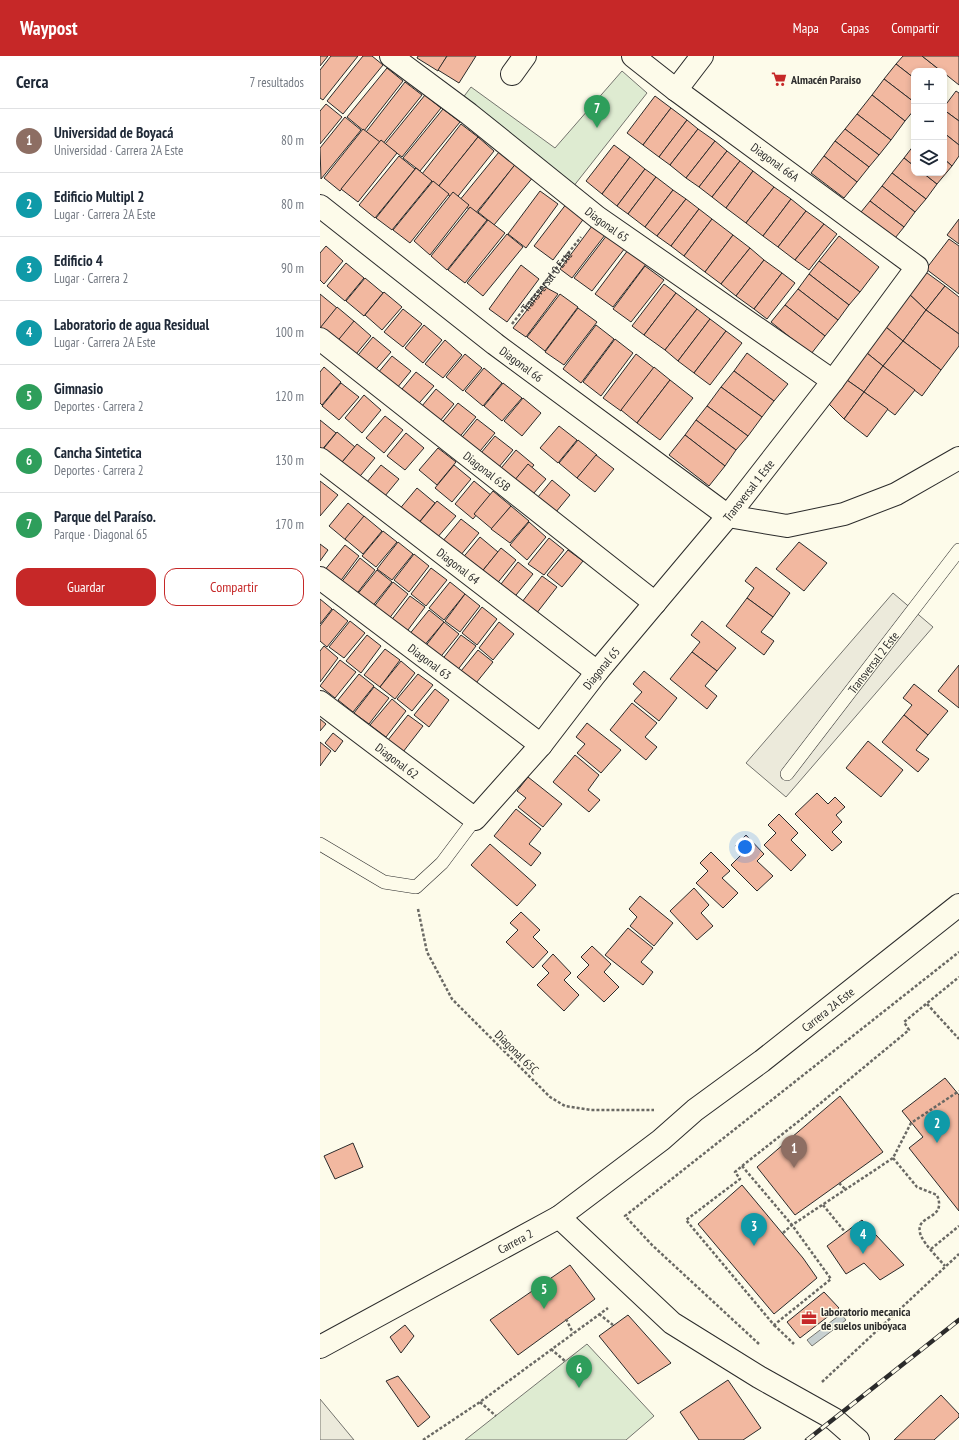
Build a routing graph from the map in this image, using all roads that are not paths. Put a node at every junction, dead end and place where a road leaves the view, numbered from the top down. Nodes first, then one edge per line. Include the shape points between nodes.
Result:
1 (391, 56) edge
2 (525, 56) edge
3 (633, 56) edge
4 (702, 56) edge
5 (512, 74) dead end
6 (676, 90) junction
7 (322, 211) edge
8 (917, 267) joint
9 (320, 339) edge
10 (833, 381) junction
11 (959, 458) edge
12 (320, 459) edge
13 (728, 516) junction
14 (959, 550) edge
15 (320, 578) edge
16 (655, 603) junction
17 (597, 672) junction
18 (320, 702) edge
19 (541, 745) junction
20 (787, 774) dead end
21 (475, 819) junction
22 (320, 844) edge
23 (959, 905) edge
24 (695, 1110) joint
25 (559, 1217) junction
26 (320, 1347) edge
27 (858, 1440) edge

1 - 10 street, Diagonal 65 via 469,114 597,217
2 - 5 street
3 - 6 street, Diagonal 66A
4 - 6 street
6 - 8 street, Diagonal 66A
7 - 13 street, Diagonal 66 via 495,344
8 - 10 street, Transversal 1 Este
9 - 16 street, Diagonal 65B
10 - 13 street, Transversal 1 Este
11 - 13 street, Transversal 1 Este via 896,494 844,514 787,526
12 - 17 street, Diagonal 64
13 - 16 street, Diagonal 65
14 - 20 lane, Transversal 2 Este
15 - 19 street, Diagonal 63
16 - 17 street, Diagonal 65
17 - 19 street, Diagonal 65
18 - 21 street, Diagonal 62
19 - 21 street, Diagonal 65
21 - 22 lane via 442,863 416,887 384,882
23 - 24 street, Carrera 2A Este via 768,1056
24 - 25 street, Carrera 2 via 661,1140
25 - 26 street, Carrera 2
25 - 27 street via 672,1323 834,1419

